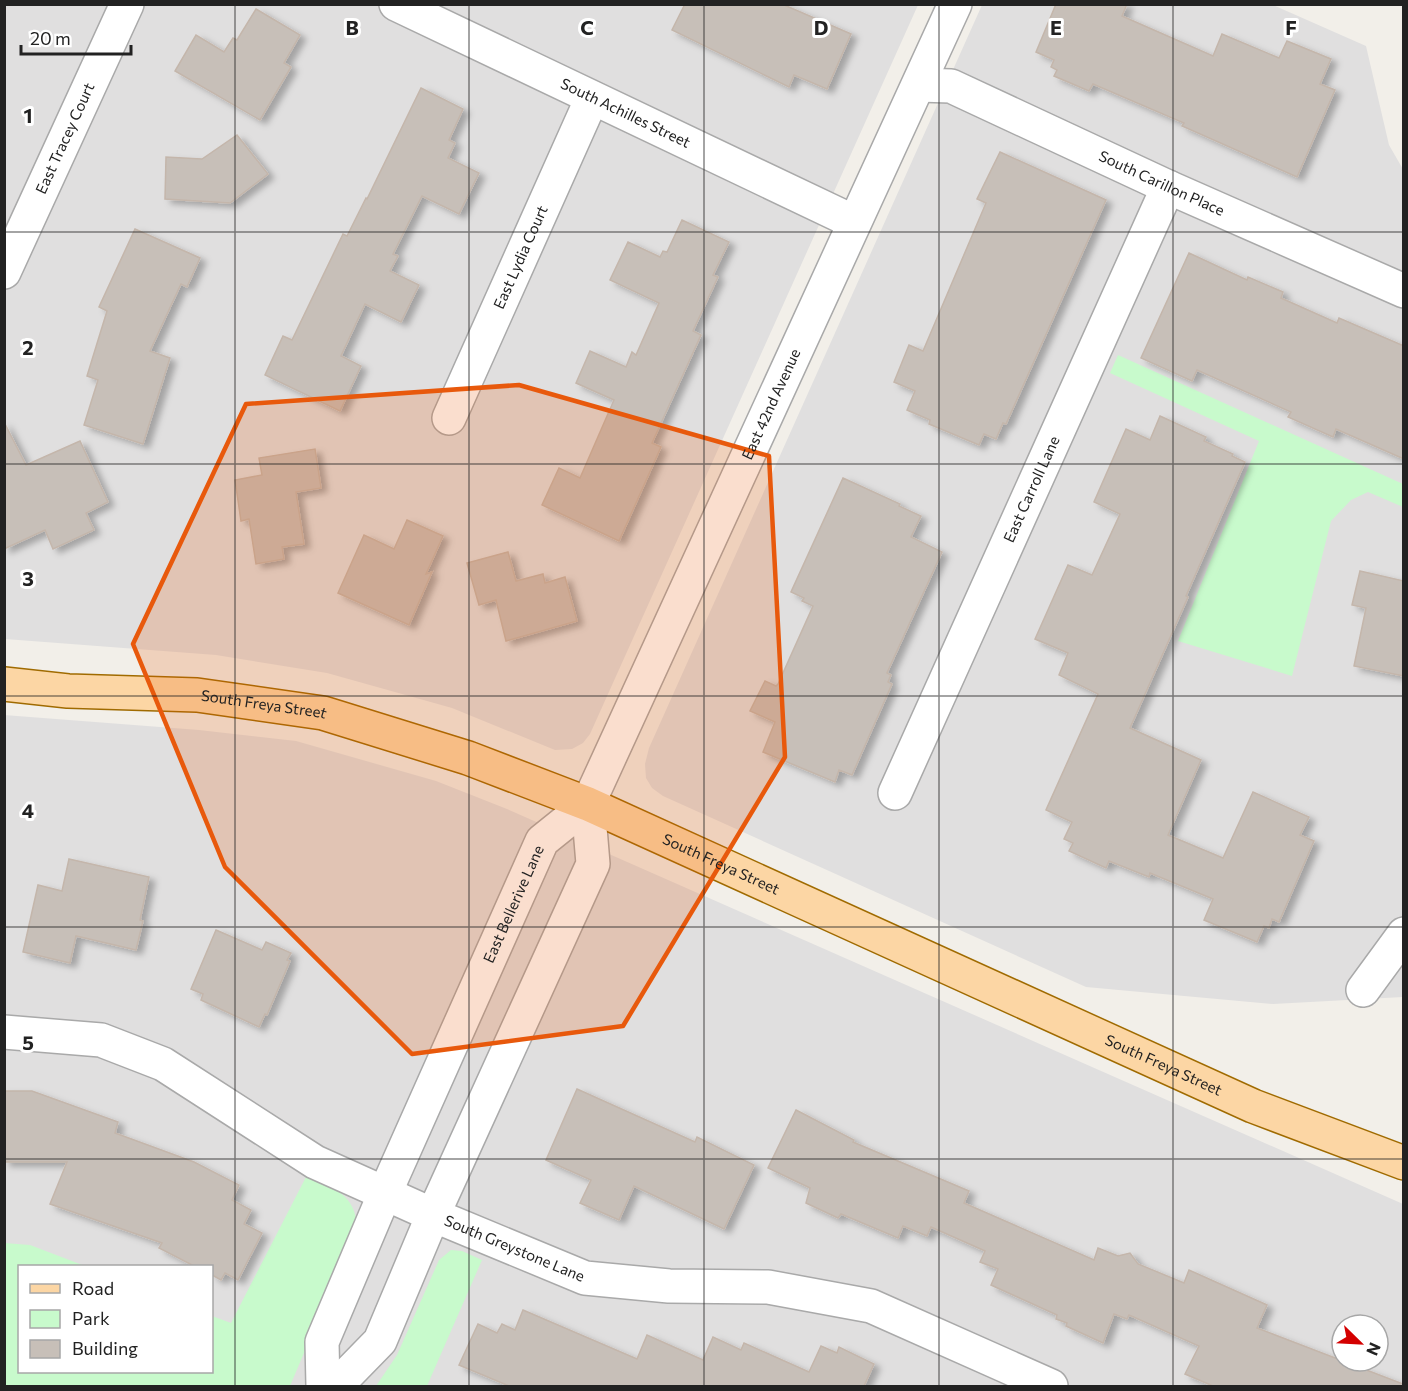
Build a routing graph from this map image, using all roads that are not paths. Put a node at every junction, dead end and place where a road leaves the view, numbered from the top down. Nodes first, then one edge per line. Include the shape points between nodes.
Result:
1 (127, 4) edge
2 (396, 4) edge
3 (955, 4) edge
4 (919, 85) junction
5 (592, 98) junction
6 (1168, 187) junction
7 (854, 222) junction
8 (4, 272) edge
9 (1404, 291) edge
10 (449, 418) dead end
11 (4, 684) edge
12 (895, 793) dead end
13 (588, 804) junction
14 (1404, 934) edge
15 (1363, 990) dead end
16 (4, 1032) edge
17 (1404, 1163) edge
18 (385, 1193) junction
19 (433, 1215) junction
20 (323, 1386) edge
21 (336, 1386) edge
22 (1051, 1386) edge

1 - 8 street, East Tracey Court
2 - 5 street, South Achilles Street
3 - 4 street, East 42nd Avenue
4 - 6 street, South Carillon Place via 951,86
4 - 7 street, East 42nd Avenue
5 - 7 street, South Achilles Street
5 - 10 street, East Lydia Court
6 - 9 street, South Carillon Place
6 - 12 street, East Carroll Lane
7 - 13 street, East 42nd Avenue
11 - 13 main road, South Freya Street via 68,691 197,695 323,713 468,758
13 - 17 main road, South Freya Street via 1253,1106
13 - 18 street, East Bellerive Lane via 542,841
13 - 19 street via 593,864
14 - 15 street
16 - 18 street, South Greystone Lane via 101,1040 163,1064 315,1162
18 - 19 street, South Greystone Lane
18 - 20 street, East Bellerive Lane via 322,1342
19 - 21 street via 380,1341
19 - 22 street, South Greystone Lane via 585,1278 669,1286 768,1287 871,1306

